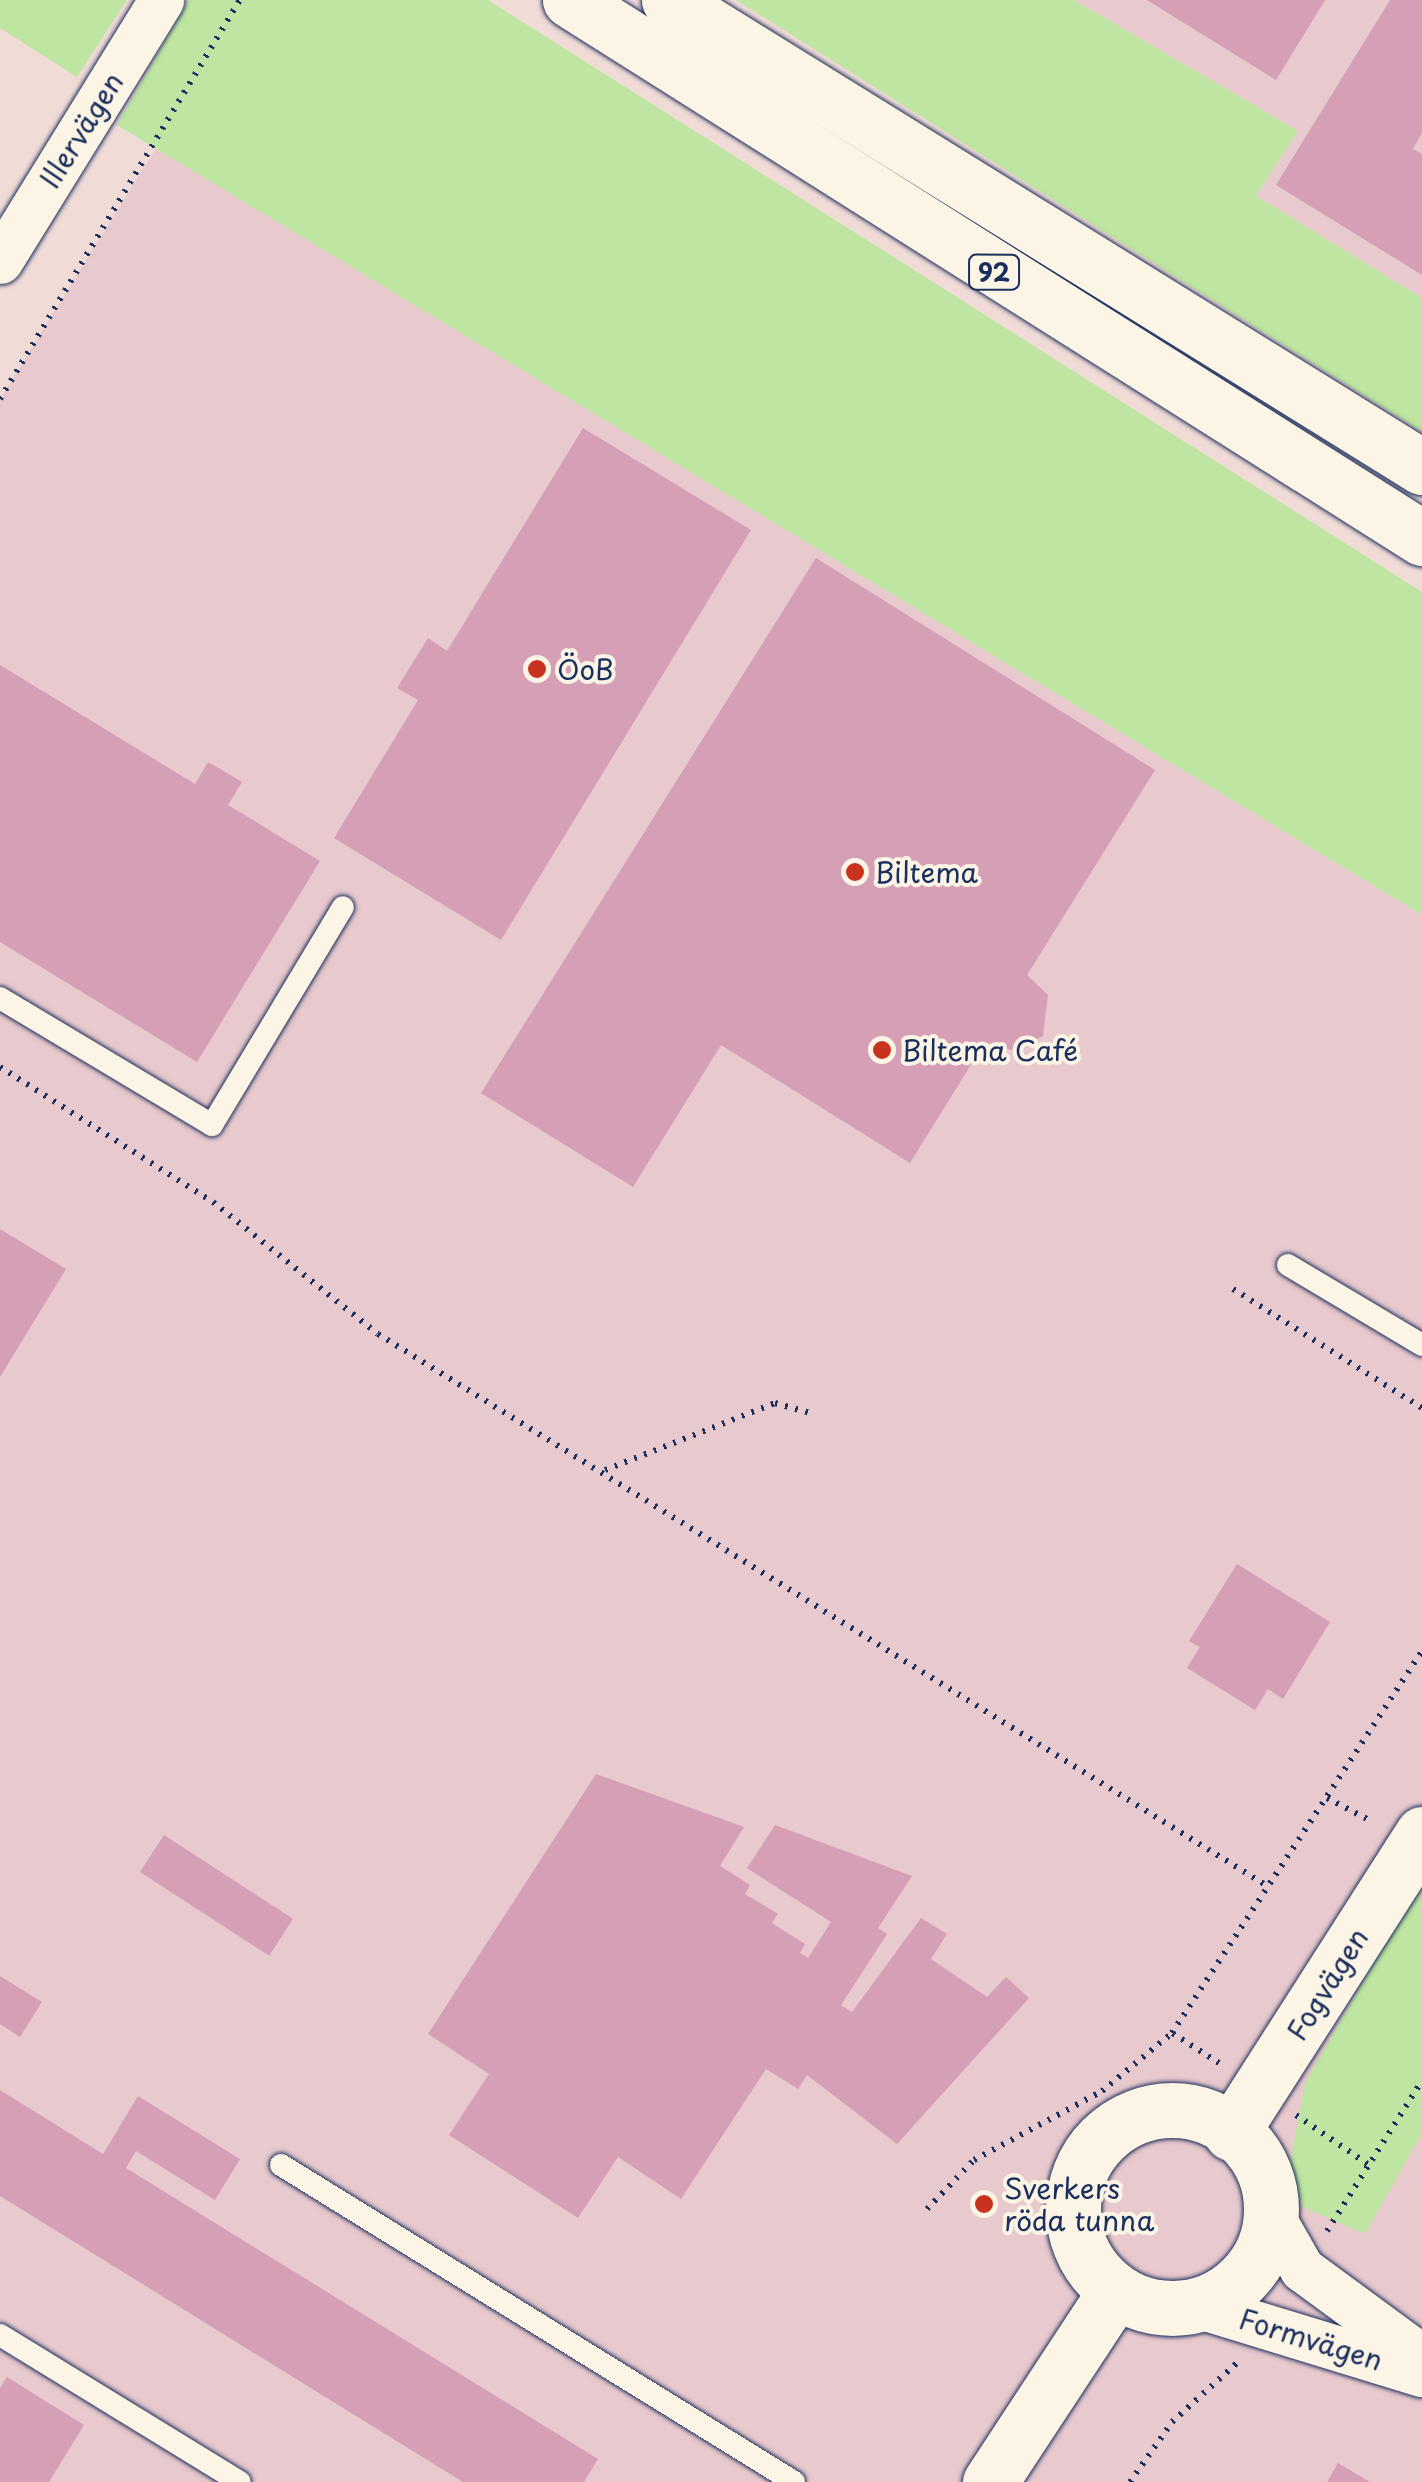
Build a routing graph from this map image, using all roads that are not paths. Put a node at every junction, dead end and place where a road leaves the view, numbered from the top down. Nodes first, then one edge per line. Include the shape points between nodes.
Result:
1 (161, 0) edge
2 (570, 0) edge
3 (669, 0) edge
4 (0, 261) edge
5 (1422, 467) edge
6 (1422, 538) edge
7 (343, 907) dead end
8 (0, 998) edge
9 (1288, 1265) dead end
10 (1422, 1346) edge
11 (1400, 1824) edge
12 (1246, 2112) junction
13 (281, 2165) dead end
14 (1273, 2218) junction
15 (1115, 2292) junction
16 (1200, 2306) junction
17 (0, 2335) edge
18 (1422, 2357) edge
19 (1422, 2374) edge
20 (240, 2482) edge
21 (794, 2482) edge
22 (990, 2482) edge

1 - 4 street, Illervägen
2 - 6 main road, 92
3 - 5 main road, 92
7 - 8 lane via 212,1125
9 - 10 lane
11 - 12 main road, Fogvägen
12 - 14 main road, Formvägen
12 - 15 main road, Formvägen via 1183,2108 1135,2114 1087,2152 1072,2194 1078,2244
13 - 21 lane
14 - 16 main road, Formvägen via 1260,2258 1224,2296
14 - 18 street, Formvägen via 1302,2269
15 - 16 main road, Formvägen via 1153,2308
15 - 22 main road
16 - 19 street, Formvägen
17 - 20 lane

